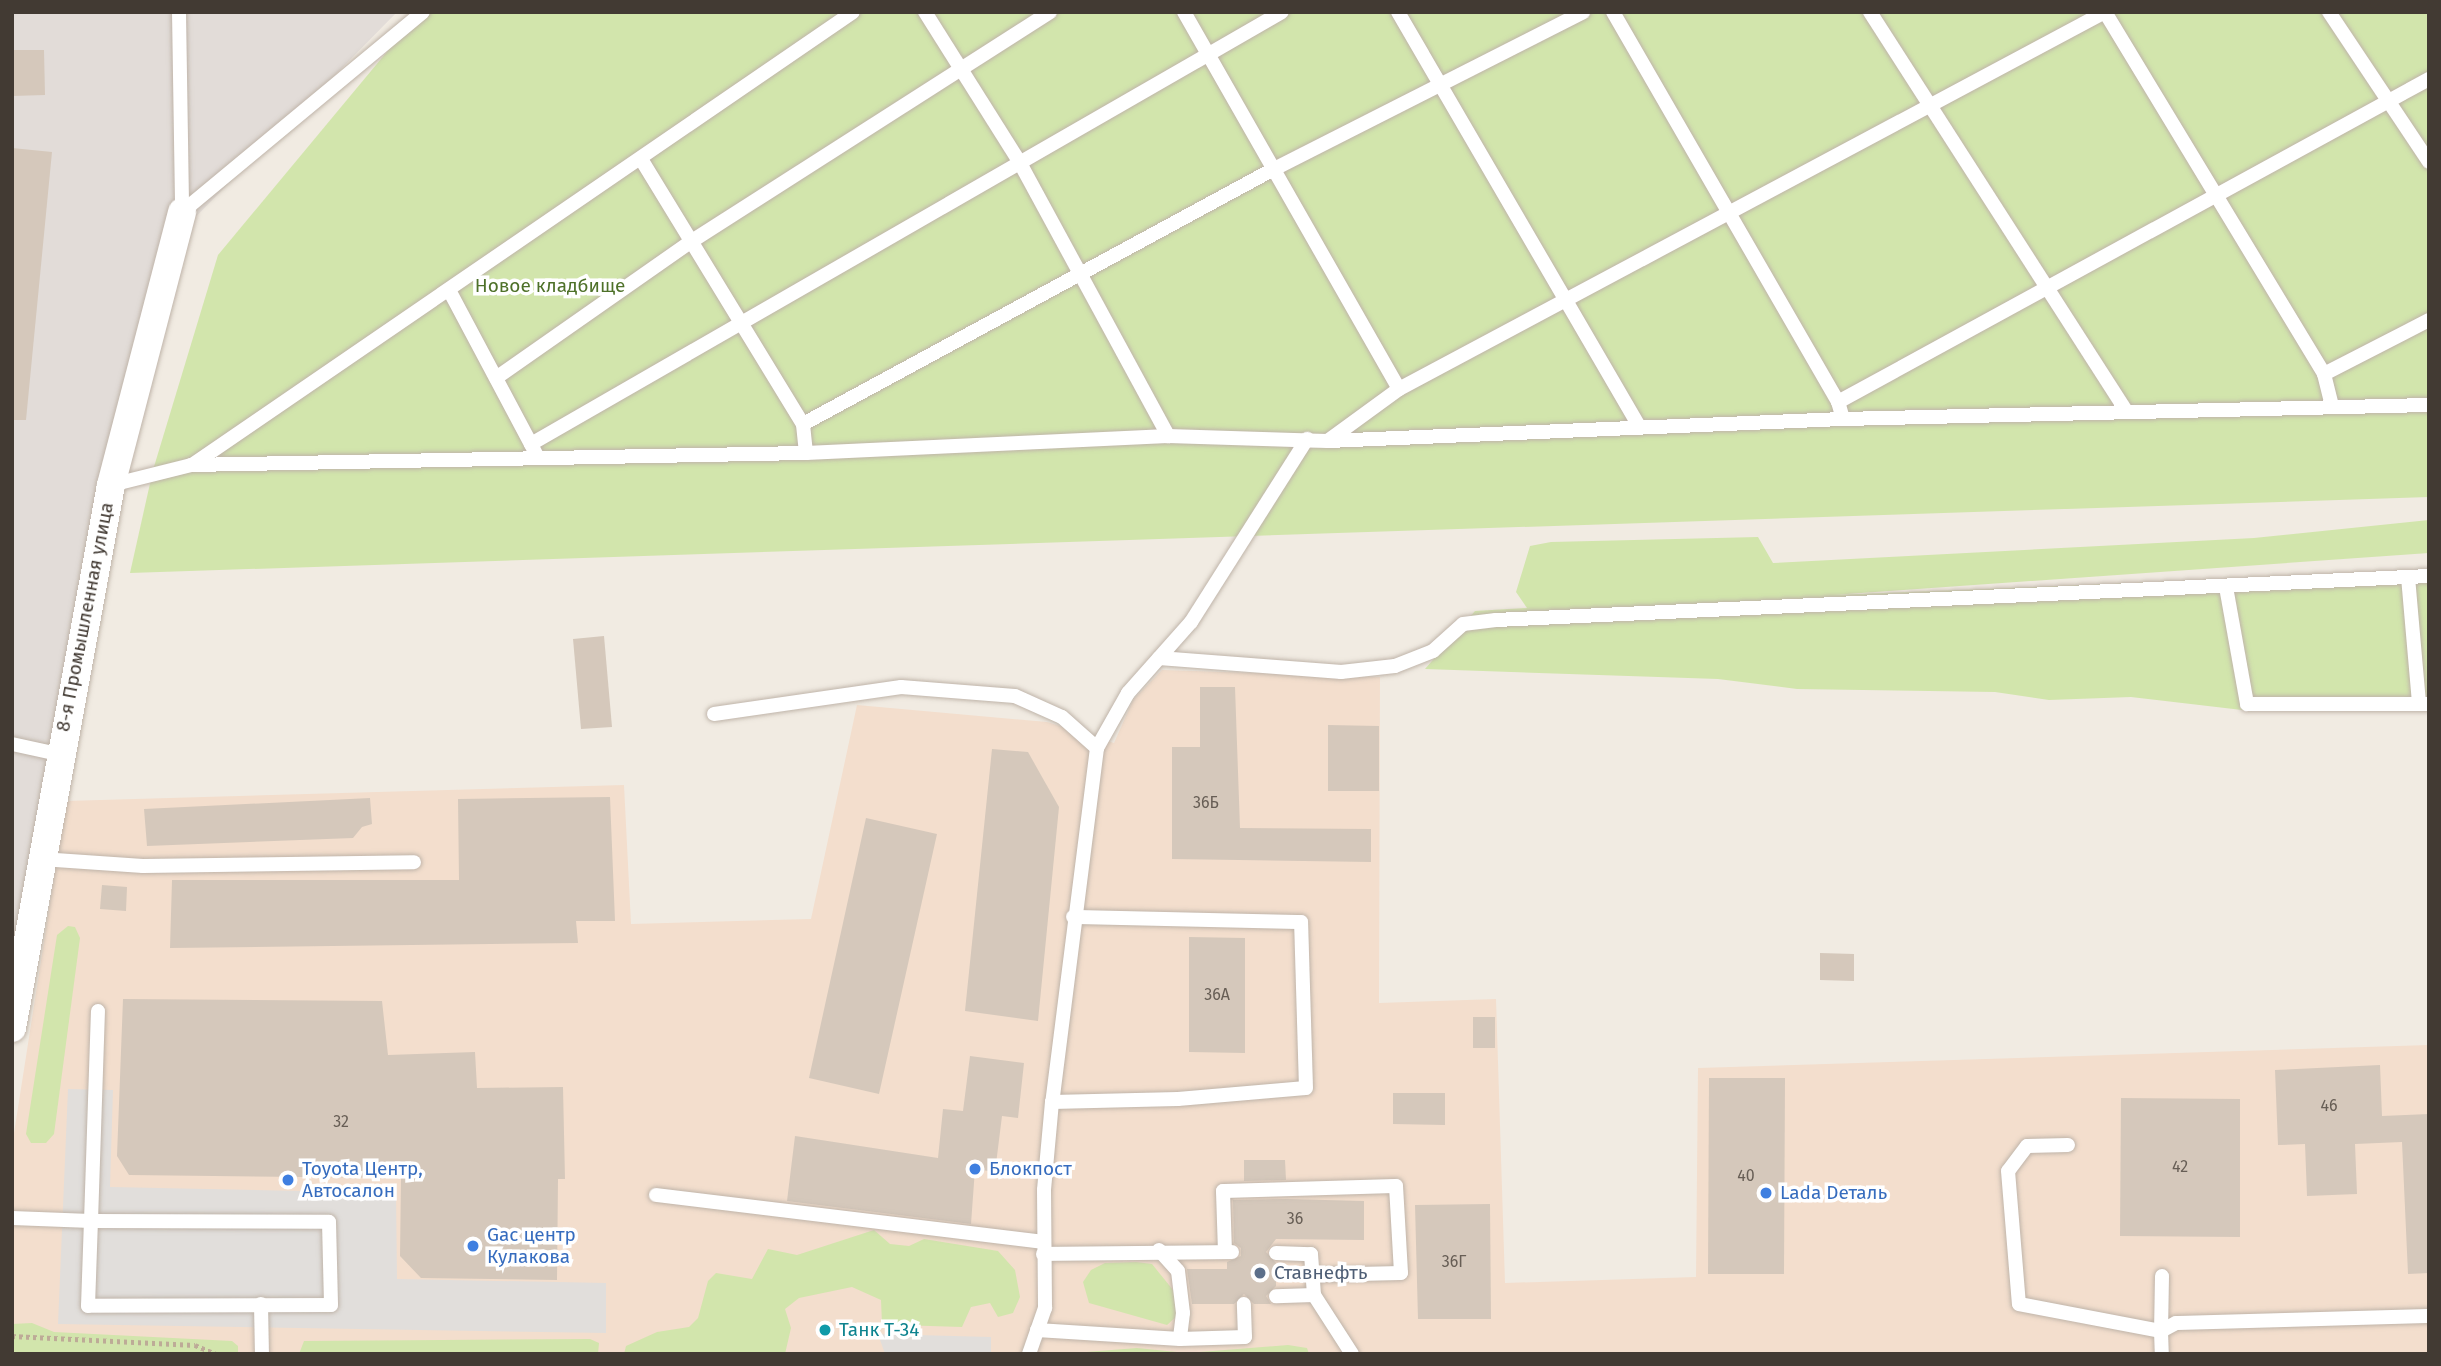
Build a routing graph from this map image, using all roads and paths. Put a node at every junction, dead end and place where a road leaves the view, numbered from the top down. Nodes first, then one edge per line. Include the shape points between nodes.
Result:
1 (179, 12) edge
2 (423, 12) edge
3 (853, 12) edge
4 (925, 12) edge
5 (1050, 12) edge
6 (1184, 12) edge
7 (1282, 12) edge
8 (1398, 12) edge
9 (1583, 12) edge
10 (1612, 12) edge
11 (1870, 12) edge
12 (2329, 12) edge
13 (1208, 53) junction
14 (962, 69) junction
15 (2429, 79) edge
16 (1440, 86) junction
17 (2390, 100) junction
18 (1930, 107) junction
19 (640, 159) junction
20 (2429, 162) edge
21 (1020, 163) junction
22 (1272, 170) junction
23 (2214, 195) junction
24 (182, 212) junction
25 (1732, 215) junction
26 (692, 241) junction
27 (1081, 276) junction
28 (2044, 287) junction
29 (449, 289) junction
30 (1566, 299) junction
31 (2429, 320) edge
32 (741, 321) junction
33 (2324, 374) junction
34 (495, 378) junction
35 (1399, 389) junction
36 (1838, 402) junction
37 (2429, 405) edge
38 (2332, 406) junction
39 (2126, 411) junction
40 (1843, 419) junction
41 (803, 424) junction
42 (1640, 428) junction
43 (1168, 436) junction
44 (1307, 439) junction
45 (1328, 441) junction
46 (534, 450) junction
47 (806, 453) junction
48 (191, 465) junction
49 (111, 485) junction
50 (2429, 576) edge
51 (2408, 577) junction
52 (2226, 587) junction
53 (1159, 658) junction
54 (2424, 704) edge
55 (713, 714) dead end
56 (12, 744) edge
57 (1097, 748) junction
58 (58, 754) junction
59 (41, 859) junction
60 (414, 862) dead end
61 (1073, 917) junction
62 (98, 1011) dead end
63 (12, 1027) edge
64 (1052, 1102) junction
65 (2068, 1145) dead end
66 (656, 1195) dead end
67 (12, 1219) edge
68 (91, 1221) junction
69 (1043, 1248) junction
70 (1159, 1250) junction
71 (1276, 1253) dead end
72 (1312, 1275) junction
73 (2162, 1276) dead end
74 (1314, 1295) junction
75 (1276, 1296) dead end
76 (261, 1304) junction
77 (1244, 1304) dead end
78 (2429, 1316) edge
79 (1037, 1330) junction
80 (2161, 1331) junction
81 (12, 1336) edge
82 (1180, 1339) junction
83 (216, 1354) edge
84 (262, 1354) edge
85 (1029, 1354) edge
86 (1352, 1354) edge
87 (2162, 1354) edge

1 - 24 lane
2 - 24 lane
3 - 19 lane
4 - 14 lane
5 - 14 lane
6 - 13 lane
7 - 13 lane
8 - 16 lane
9 - 16 lane
10 - 25 lane
11 - 18 lane
12 - 17 lane
13 - 21 lane
13 - 22 lane
14 - 21 lane
14 - 26 lane
15 - 17 lane
16 - 22 lane
16 - 30 lane
17 - 20 lane
17 - 23 lane
18 - 23 lane via 2105,12
18 - 25 lane
18 - 28 lane
19 - 26 lane
19 - 29 lane
21 - 27 lane
21 - 32 lane
22 - 27 lane
22 - 35 lane
23 - 28 lane
23 - 33 lane
24 - 49 street, 8-я Промышленная улица
25 - 30 lane
25 - 36 lane
26 - 32 lane
26 - 34 lane
27 - 41 lane
27 - 43 lane
28 - 36 lane
28 - 39 lane
29 - 34 lane
29 - 48 lane
30 - 35 lane
30 - 42 lane
31 - 33 lane
32 - 41 lane
32 - 46 lane
33 - 38 lane
34 - 46 lane
35 - 45 lane
36 - 40 lane
37 - 38 lane
38 - 39 lane
39 - 40 lane
40 - 42 lane
41 - 47 lane
42 - 45 lane
43 - 44 lane
43 - 47 lane
44 - 45 lane
44 - 53 lane via 1191,622
46 - 47 lane
46 - 48 lane
48 - 49 lane
49 - 58 street, 8-я Промышленная улица
50 - 51 lane
51 - 52 lane
51 - 54 lane
52 - 53 lane via 1496,620 1463,624 1433,651 1395,666 1340,671
52 - 54 lane via 2247,704
53 - 57 lane via 1128,693
55 - 57 lane via 901,687 1015,696 1062,717
56 - 58 lane
57 - 61 lane
58 - 59 street, 8-я Промышленная улица
59 - 60 lane via 143,866
59 - 63 street, 8-я Промышленная улица
61 - 64 lane
61 - 64 lane via 1301,922 1306,1088 1178,1100
62 - 68 lane
64 - 69 lane
65 - 80 lane via 2027,1146 2008,1171 2019,1304
66 - 69 lane
67 - 68 lane
68 - 76 lane via 88,1306
68 - 76 lane via 329,1222 331,1305
69 - 70 lane
69 - 79 lane via 1045,1308
70 - 72 lane via 1228,1252 1223,1192 1396,1186 1401,1273
70 - 82 lane via 1178,1271 1183,1313
71 - 72 lane via 1311,1254
72 - 74 lane
73 - 80 lane
74 - 75 lane
74 - 86 lane
76 - 84 lane
77 - 82 lane via 1245,1337
78 - 80 lane via 2176,1323
79 - 82 lane
79 - 85 lane
80 - 87 lane
81 - 83 path via 195,1345

